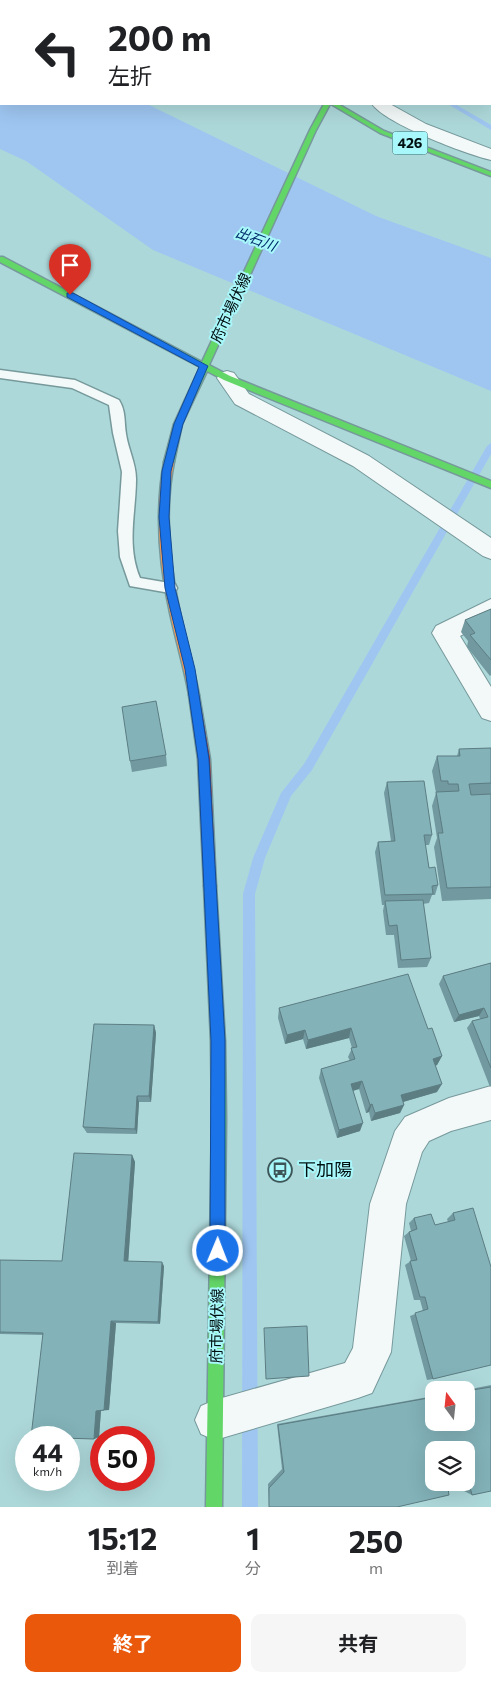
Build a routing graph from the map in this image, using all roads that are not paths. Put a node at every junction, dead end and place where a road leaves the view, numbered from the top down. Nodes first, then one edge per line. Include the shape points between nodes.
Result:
1 (326, 105) edge
2 (336, 105) edge
3 (382, 105) edge
4 (491, 155) edge
5 (491, 174) edge
6 (0, 259) edge
7 (204, 366) junction
8 (0, 374) edge
9 (227, 378) junction
10 (491, 485) edge
11 (491, 550) edge
12 (170, 588) junction
13 (491, 608) edge
14 (491, 710) edge
15 (491, 1103) edge
16 (216, 1420) junction
17 (214, 1507) edge

1 - 7 main road, 府市場伏線
2 - 5 main road, 426 via 382,132
3 - 4 street via 432,133
6 - 7 main road
7 - 9 main road
7 - 12 main road, 府市場伏線 via 178,424 167,471 164,517
8 - 12 lane via 75,384 115,403 129,477 125,535 129,572 135,582
9 - 10 main road
9 - 11 street via 242,398 361,461
12 - 16 main road, 府市場伏線 via 190,669 204,759 211,877 219,1120
13 - 14 street via 445,633
15 - 16 street via 417,1129 407,1144 388,1204 372,1352 358,1378
16 - 17 main road, 府市場伏線

